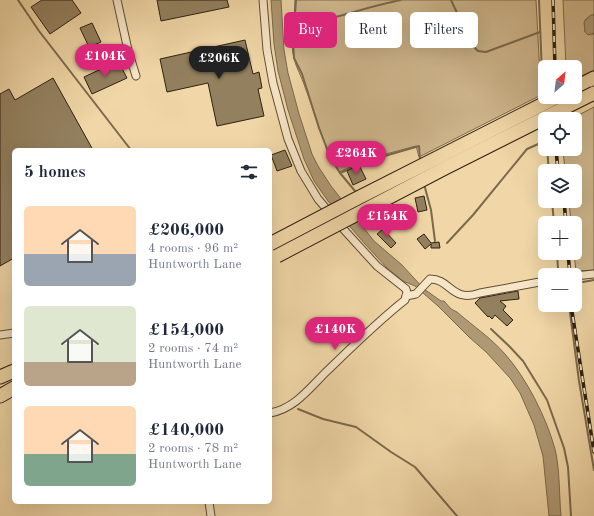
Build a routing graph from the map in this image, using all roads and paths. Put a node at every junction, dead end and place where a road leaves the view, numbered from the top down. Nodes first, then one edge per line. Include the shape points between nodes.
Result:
1 (117, 0) edge
2 (263, 0) edge
3 (136, 76) dead end
4 (594, 78) edge
5 (582, 84) edge
6 (594, 93) edge
7 (543, 104) edge
8 (272, 243) edge
9 (273, 258) edge
10 (594, 274) edge
11 (582, 275) edge
12 (538, 281) edge
13 (406, 296) junction
14 (12, 333) edge
15 (0, 335) edge
16 (12, 371) edge
17 (0, 378) edge
18 (12, 389) edge
19 (0, 396) edge
20 (272, 413) edge
21 (209, 504) edge
22 (212, 516) edge

1 - 3 street
2 - 13 street via 273,83 288,139 301,171 318,199 376,266 406,289
4 - 5 highway
6 - 9 highway, bridge
7 - 8 highway, bridge
10 - 11 street
12 - 13 street via 463,296 430,279 416,294
13 - 20 street via 405,300 307,392 292,405
14 - 15 street
16 - 17 highway
18 - 19 highway
21 - 22 street

